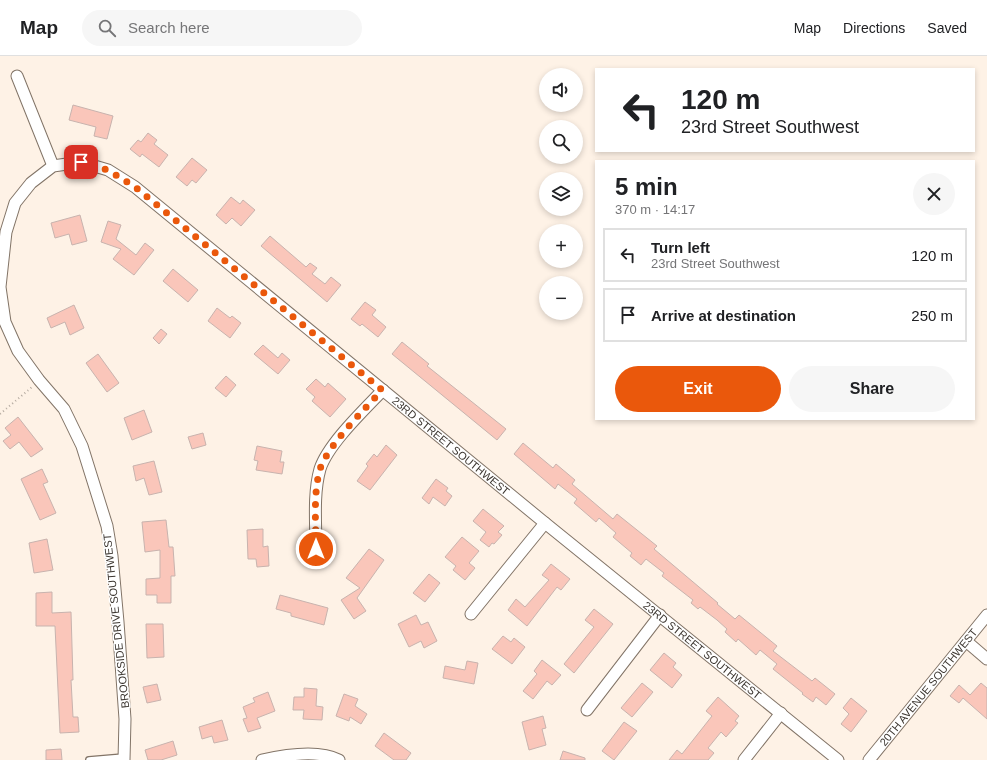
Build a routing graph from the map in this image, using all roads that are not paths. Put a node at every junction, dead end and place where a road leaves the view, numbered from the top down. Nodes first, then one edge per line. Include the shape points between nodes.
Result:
1 (17, 76) dead end
2 (53, 166) junction
3 (1, 270) edge
4 (1, 303) edge
5 (382, 390) junction
6 (545, 523) junction
7 (316, 549) dead end
8 (471, 614) dead end
9 (660, 615) junction
10 (987, 615) edge
11 (966, 641) junction
12 (987, 659) edge
13 (587, 710) dead end
14 (781, 713) junction
15 (124, 758) edge
16 (89, 760) edge
17 (262, 760) edge
18 (339, 760) edge
19 (744, 760) edge
20 (838, 760) edge
21 (870, 760) edge

1 - 2 street
2 - 3 street, BROOKSIDE DRIVE SOUTHWEST via 32,183 15,203 6,232
2 - 5 street, 23RD STREET SOUTHWEST via 81,162 108,170 135,187
3 - 4 street, BROOKSIDE DRIVE SOUTHWEST
4 - 15 street, BROOKSIDE DRIVE SOUTHWEST via 5,322 18,351 64,409 82,446 107,526 112,556 126,719
5 - 6 street, 23RD STREET SOUTHWEST
5 - 7 street via 333,446 320,469 316,497
6 - 8 street
6 - 9 street, 23RD STREET SOUTHWEST
9 - 13 street
9 - 14 street, 23RD STREET SOUTHWEST
10 - 11 street, 20TH AVENUE SOUTHWEST
11 - 12 street
11 - 21 street, 20TH AVENUE SOUTHWEST
14 - 19 street
14 - 20 street, 23RD STREET SOUTHWEST
15 - 16 lane
17 - 18 street via 281,755 313,754

